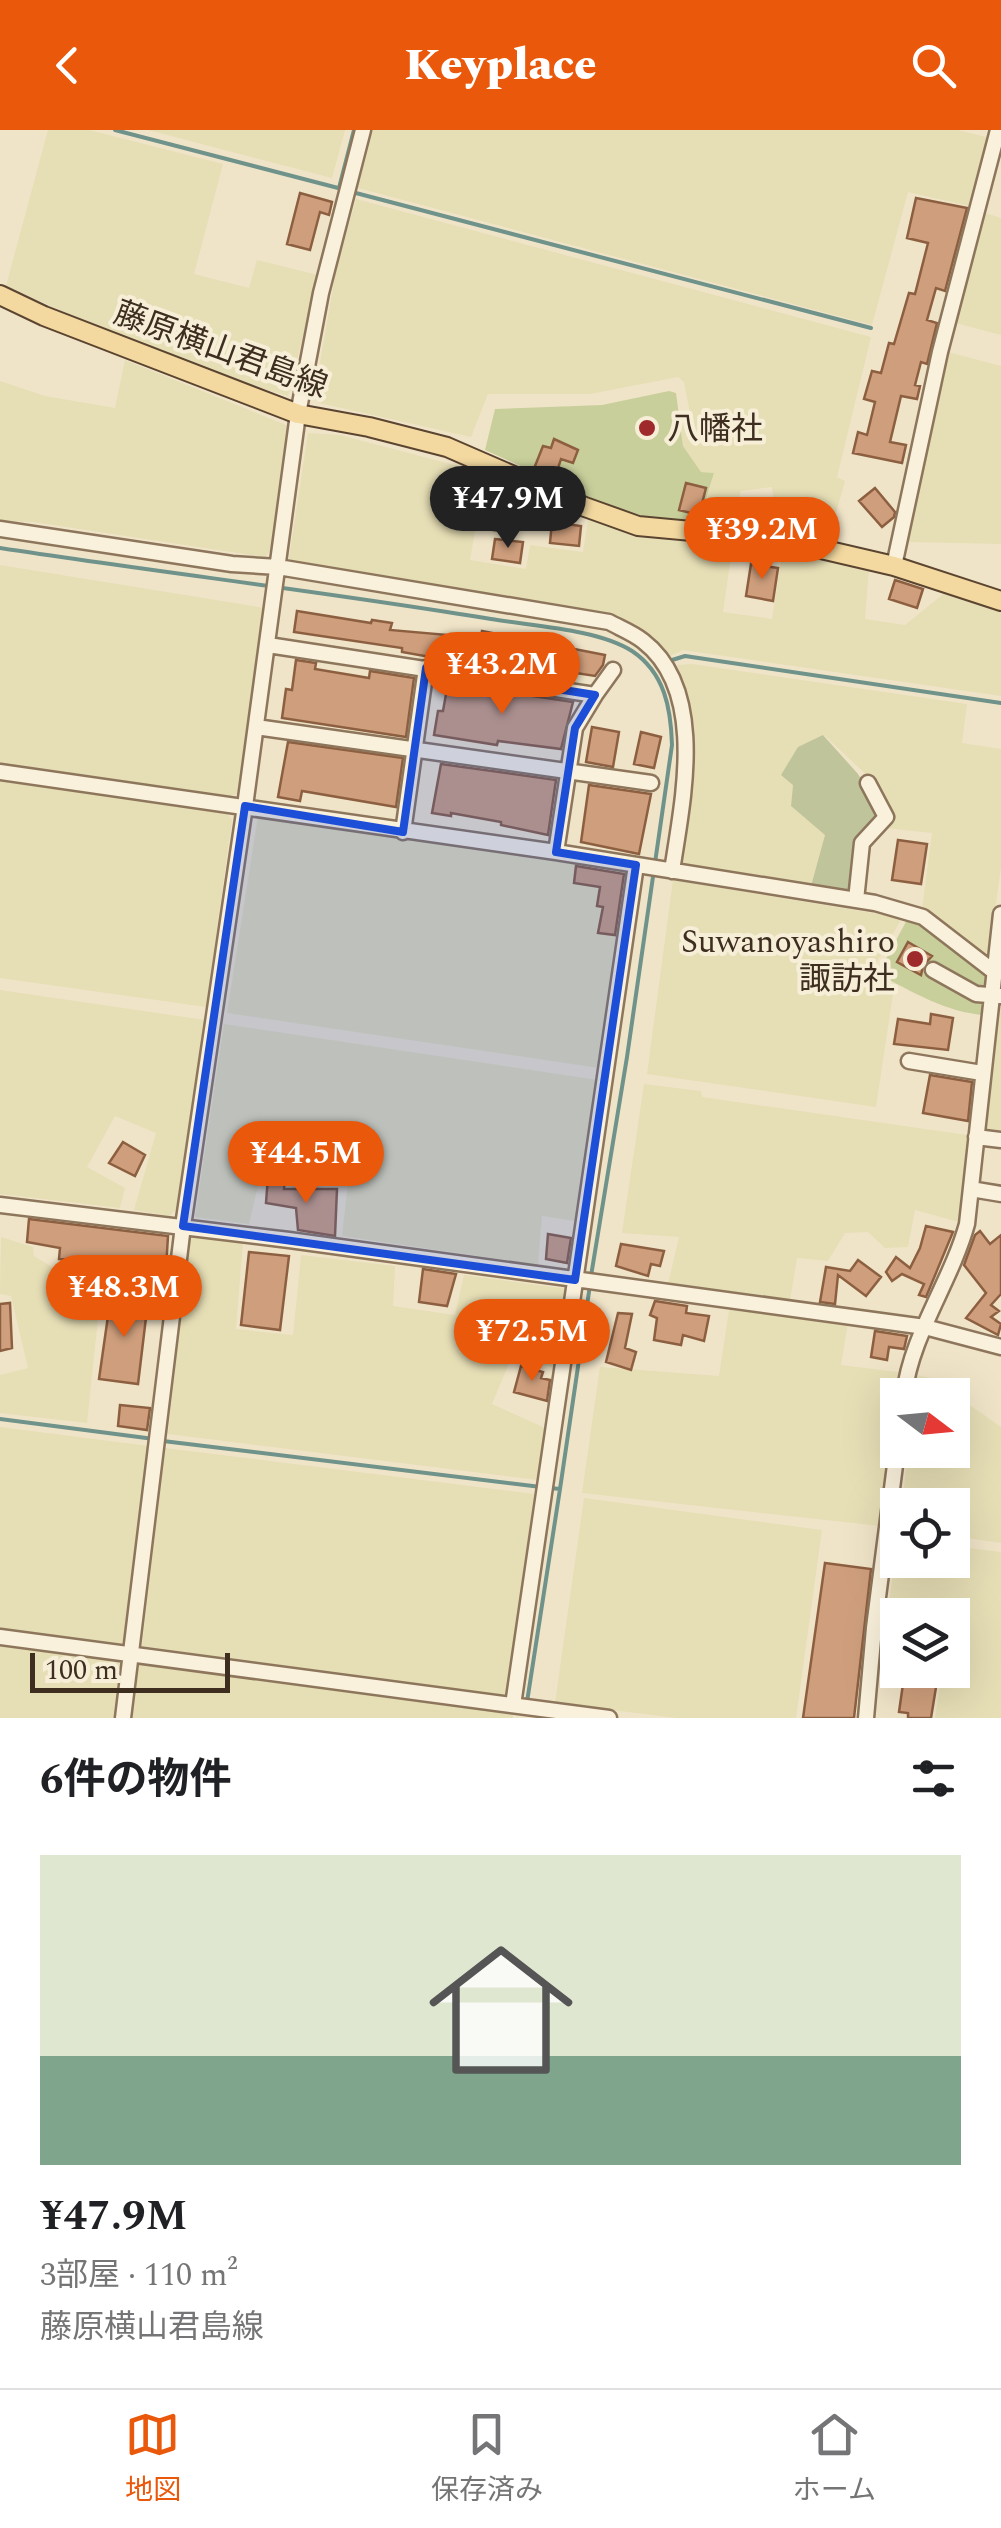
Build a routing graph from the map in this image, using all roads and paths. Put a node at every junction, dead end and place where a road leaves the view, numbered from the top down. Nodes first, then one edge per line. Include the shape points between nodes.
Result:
1 (363, 130) edge
2 (994, 132) edge
3 (0, 296) edge
4 (298, 414) junction
5 (0, 528) edge
6 (278, 566) junction
7 (894, 566) junction
8 (1001, 601) edge
9 (268, 645) junction
10 (426, 668) junction
11 (613, 670) dead end
12 (594, 695) junction
13 (256, 727) junction
14 (415, 748) junction
15 (570, 770) junction
16 (0, 772) edge
17 (651, 783) dead end
18 (868, 783) dead end
19 (245, 806) junction
20 (403, 832) junction
21 (556, 852) junction
22 (640, 866) junction
23 (672, 872) junction
24 (856, 900) junction
25 (1001, 914) edge
26 (933, 970) dead end
27 (993, 971) junction
28 (995, 995) edge
29 (909, 1061) dead end
30 (982, 1073) junction
31 (976, 1137) junction
32 (1001, 1140) edge
33 (970, 1189) junction
34 (1001, 1194) edge
35 (0, 1207) edge
36 (182, 1226) junction
37 (575, 1280) junction
38 (924, 1327) junction
39 (1001, 1346) edge
40 (906, 1378) edge
41 (895, 1468) edge
42 (0, 1637) edge
43 (132, 1652) junction
44 (513, 1704) junction
45 (545, 1714) edge
46 (123, 1718) edge
47 (609, 1718) edge
48 (866, 1718) edge

1 - 4 street
2 - 7 street
3 - 4 main road, 藤原横山君島線
4 - 6 street
4 - 7 main road, 藤原横山君島線 via 447,447 638,526 778,539
5 - 6 street
6 - 9 street
6 - 23 street via 609,622 645,642 672,676 682,710 687,762
7 - 8 main road, 藤原横山君島線
9 - 10 street
9 - 13 street
10 - 12 street
10 - 14 street
11 - 12 street
12 - 15 street via 575,728
13 - 14 street
13 - 19 street
14 - 15 street
14 - 20 street
15 - 17 street
15 - 21 street
16 - 19 street
18 - 24 street via 886,816 862,843
19 - 20 street
19 - 36 street
20 - 21 street
21 - 22 street
22 - 23 street
22 - 37 street
23 - 24 street
24 - 27 street via 922,917
25 - 27 street
26 - 28 street via 976,994
27 - 28 street
28 - 30 street
29 - 30 street
30 - 31 street
31 - 32 street
31 - 33 street
33 - 34 street
33 - 38 street via 958,1257
35 - 36 street
36 - 37 street
36 - 43 street
37 - 38 street
37 - 44 street
38 - 39 street
38 - 40 street
41 - 48 street
42 - 43 street
43 - 44 street
43 - 46 street
44 - 45 street
45 - 47 street

